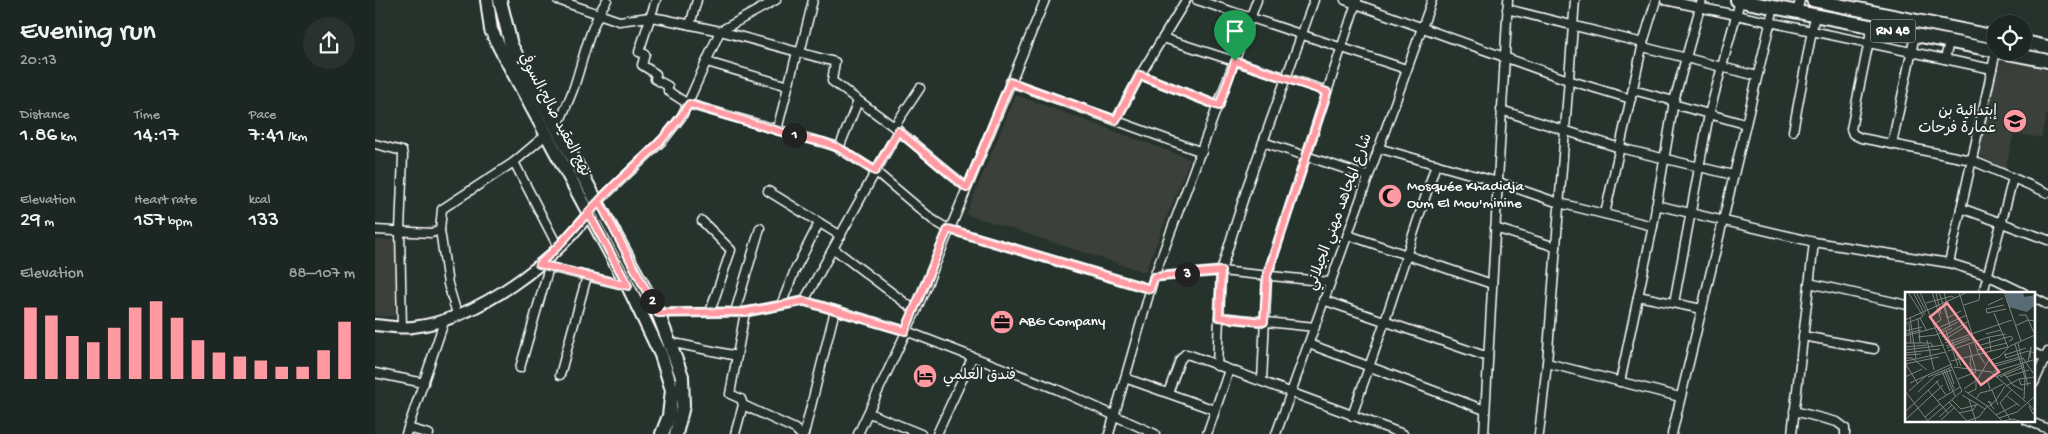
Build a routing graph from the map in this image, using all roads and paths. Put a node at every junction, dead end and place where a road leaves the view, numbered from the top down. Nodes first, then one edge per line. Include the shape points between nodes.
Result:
1 (487, 0) edge
2 (500, 0) edge
3 (558, 0) edge
4 (607, 0) edge
5 (656, 0) edge
6 (697, 0) edge
7 (776, 0) edge
8 (813, 0) edge
9 (1045, 0) edge
10 (1186, 0) edge
11 (1197, 0) edge
12 (1257, 0) edge
13 (1313, 0) edge
14 (1345, 0) edge
15 (1432, 0) edge
16 (1508, 0) edge
17 (1575, 0) edge
18 (1656, 0) edge
19 (1665, 0) edge
20 (1739, 0) edge
21 (1813, 0) edge
22 (1357, 2) edge
23 (1701, 4) edge
24 (1799, 6) edge
25 (1774, 7) junction
26 (1507, 9) junction
27 (598, 13) junction
28 (1815, 15) junction
29 (1736, 16) junction
30 (650, 17) junction
31 (1251, 17) junction
32 (1770, 23) junction
33 (690, 25) junction
34 (1573, 25) junction
35 (1872, 26) junction
36 (1422, 27) junction
37 (720, 31) junction
38 (1812, 32) junction
39 (1302, 33) junction
40 (1915, 35) junction
41 (1987, 35) edge
42 (1163, 38) junction
43 (1949, 42) junction
44 (1868, 43) junction
45 (2032, 44) edge
46 (1643, 45) junction
47 (1340, 47) junction
48 (2048, 47) edge
49 (1987, 49) edge
50 (798, 52) junction
51 (1911, 52) junction
52 (1504, 57) junction
53 (1687, 58) junction
54 (2032, 58) edge
55 (1945, 59) junction
56 (1994, 60) edge
57 (1235, 61) junction
58 (2048, 61) edge
59 (707, 62) junction
60 (1406, 68) junction
61 (1723, 68) junction
62 (1992, 69) junction
63 (1140, 75) junction
64 (1757, 76) junction
65 (1286, 77) junction
66 (1568, 80) junction
67 (1010, 82) junction
68 (788, 86) junction
69 (920, 88) dead end
70 (1633, 90) junction
71 (1327, 92) junction
72 (1631, 99) junction
73 (858, 101) junction
74 (1674, 103) junction
75 (689, 104) junction
76 (1219, 106) junction
77 (1501, 110) junction
78 (1709, 114) junction
79 (1116, 120) junction
80 (1745, 124) junction
81 (896, 129) junction
82 (777, 130) junction
83 (1564, 131) junction
84 (1793, 131) dead end
85 (552, 132) junction
86 (1263, 142) junction
87 (375, 144) edge
88 (1892, 144) junction
89 (839, 148) junction
90 (1378, 148) junction
91 (1620, 148) junction
92 (1202, 152) junction
93 (1306, 156) junction
94 (1664, 159) junction
95 (1971, 160) junction
96 (514, 162) junction
97 (1436, 164) junction
98 (1700, 167) junction
99 (875, 171) junction
100 (1733, 175) junction
101 (1367, 176) junction
102 (2013, 178) junction
103 (1497, 182) junction
104 (967, 188) junction
105 (768, 192) dead end
106 (2048, 194) edge
107 (599, 201) junction
108 (1559, 203) junction
109 (1657, 205) junction
110 (1961, 208) junction
111 (1692, 213) junction
112 (589, 214) junction
113 (1605, 214) junction
114 (703, 221) dead end
115 (1722, 221) junction
116 (819, 223) junction
117 (2001, 223) junction
118 (1653, 226) junction
119 (760, 228) dead end
120 (1495, 228) junction
121 (948, 229) junction
122 (375, 230) edge
123 (440, 230) junction
124 (401, 231) junction
125 (841, 236) junction
126 (1348, 236) junction
127 (2048, 240) edge
128 (1814, 242) junction
129 (558, 246) junction
130 (1556, 247) junction
131 (834, 249) junction
132 (1407, 255) junction
133 (1949, 263) junction
134 (544, 266) junction
135 (1221, 271) junction
136 (1987, 275) junction
137 (587, 276) junction
138 (1267, 276) junction
139 (1154, 277) junction
140 (1330, 282) junction
141 (1809, 282) junction
142 (1492, 284) junction
143 (628, 286) junction
144 (1150, 289) junction
145 (1983, 292) edge
146 (2021, 292) edge
147 (1638, 296) junction
148 (2035, 298) edge
149 (1323, 300) junction
150 (804, 301) junction
151 (1674, 302) junction
152 (781, 305) junction
153 (1905, 305) edge
154 (2048, 305) edge
155 (1701, 309) junction
156 (835, 310) junction
157 (916, 310) junction
158 (710, 312) junction
159 (735, 312) junction
160 (745, 312) junction
161 (658, 313) junction
162 (457, 314) junction
163 (1219, 317) junction
164 (445, 319) junction
165 (1385, 321) junction
166 (1264, 322) junction
167 (375, 325) edge
168 (1315, 327) junction
169 (402, 328) junction
170 (905, 331) junction
171 (1803, 336) junction
172 (669, 342) junction
173 (1309, 344) junction
174 (1874, 349) dead end
175 (2035, 353) edge
176 (737, 356) junction
177 (1488, 357) junction
178 (2047, 357) edge
179 (972, 358) junction
180 (1547, 363) junction
181 (1217, 366) junction
182 (1369, 367) junction
183 (520, 368) dead end
184 (1229, 370) junction
185 (375, 373) edge
186 (560, 375) dead end
187 (1125, 378) junction
188 (1262, 381) junction
189 (2035, 381) edge
190 (1620, 382) junction
191 (424, 383) junction
192 (1291, 391) junction
193 (1168, 393) junction
194 (1681, 397) junction
195 (743, 405) junction
196 (1215, 410) junction
197 (1485, 410) junction
198 (1794, 411) junction
199 (869, 413) junction
200 (1115, 416) junction
201 (1351, 416) junction
202 (2031, 422) edge
203 (2048, 429) edge
204 (407, 431) edge
205 (429, 434) edge
206 (661, 434) edge
207 (676, 434) edge
208 (735, 434) edge
209 (800, 434) edge
210 (804, 434) edge
211 (858, 434) edge
212 (921, 434) edge
213 (937, 434) edge
214 (1109, 434) edge
215 (1155, 434) edge
216 (1207, 434) edge
217 (1276, 434) edge
218 (1403, 434) edge
219 (1484, 434) edge
220 (1539, 434) edge
221 (1672, 434) edge
222 (1792, 434) edge
223 (1845, 434) edge

1 - 85 main road, نهج العقيد صالح السوفي via 491,30
2 - 85 main road, نهج العقيد صالح السوفي via 511,45
3 - 27 street
4 - 27 street
5 - 30 street
6 - 33 street
7 - 37 street
8 - 50 street
9 - 67 street
10 - 42 street
11 - 31 street
12 - 31 street
13 - 39 street
14 - 22 street
15 - 36 street, شارع المجاهد مهني الجيلاني
16 - 26 street
17 - 34 street
18 - 46 street
19 - 23 street
20 - 25 main road, RN 48
20 - 29 street
21 - 41 main road, RN 48
22 - 36 street
22 - 47 street
23 - 29 street
23 - 53 street
24 - 25 main road, RN 48
24 - 28 main road, RN 48
25 - 32 street
26 - 34 street
26 - 52 street
27 - 30 street via 625,22
27 - 85 street via 574,86
28 - 35 main road, RN 48
28 - 38 street
29 - 32 street
29 - 61 street
30 - 33 street
30 - 75 street via 639,52 645,54 643,65 668,86 668,91
31 - 39 street
31 - 57 street
32 - 38 street
32 - 64 street
33 - 37 street
34 - 46 street
34 - 66 street
35 - 40 main road, RN 48
35 - 44 street
36 - 52 street
36 - 60 street, شارع المجاهد مهني الجيلاني
37 - 50 street
37 - 59 street
38 - 44 street
38 - 84 street
39 - 47 street
39 - 65 street
40 - 43 main road, RN 48
40 - 51 street
42 - 57 street
42 - 63 street
43 - 49 main road, RN 48
43 - 55 street
44 - 51 street
44 - 88 street via 1851,132 1861,138
45 - 48 main road
46 - 53 street
46 - 70 street
47 - 60 street
47 - 71 street
50 - 68 street
50 - 73 street via 835,62 831,81
51 - 55 street
51 - 88 street
52 - 66 street
52 - 77 street
53 - 61 street
53 - 74 street
54 - 58 main road, RN 48
55 - 62 street
56 - 62 street
57 - 65 street
57 - 76 street
59 - 68 street
59 - 75 street
60 - 90 street, شارع المجاهد مهني الجيلاني
61 - 64 street
61 - 78 street
62 - 95 street
63 - 76 street
63 - 79 street
64 - 80 street
65 - 71 street
65 - 86 street
66 - 72 street
66 - 83 street
67 - 79 street
67 - 104 street
68 - 82 street
69 - 81 street
70 - 72 street
70 - 74 street
71 - 93 street
72 - 91 street
73 - 81 street
73 - 89 street
74 - 78 street
74 - 94 street
75 - 82 street
75 - 107 street via 664,138
76 - 92 street
77 - 83 street
77 - 103 street
78 - 80 street
78 - 98 street
79 - 92 street
80 - 100 street
81 - 99 street
81 - 104 street
82 - 89 street
83 - 91 street
83 - 108 street
85 - 96 street
85 - 107 main road, نهج العقيد صالح السوفي
85 - 112 main road, نهج العقيد صالح السوفي
86 - 93 street
86 - 135 street
87 - 124 street via 402,151
88 - 95 street
89 - 99 street
90 - 97 street
90 - 101 street, شارع المجاهد مهني الجيلاني
91 - 94 street
91 - 113 street
92 - 139 street
93 - 101 street
93 - 138 street
94 - 98 street
94 - 109 street
95 - 102 street
95 - 110 street
96 - 123 street via 442,209
96 - 129 street
97 - 103 street
97 - 132 street
98 - 100 street
98 - 111 street
99 - 121 street
99 - 125 street
100 - 115 street
101 - 126 street, شارع المجاهد مهني الجيلاني
102 - 106 street
102 - 117 street
103 - 108 street
103 - 120 street
104 - 121 street
105 - 116 street
107 - 112 street
107 - 161 main road, نهج العقيد صالح السوفي
108 - 113 street
108 - 130 street
109 - 111 street
109 - 118 street
110 - 117 street
110 - 133 street
111 - 115 street
111 - 151 street
112 - 129 street
112 - 143 main road, نهج العقيد صالح السوفي
113 - 118 street
114 - 158 street via 731,250
115 - 128 street
115 - 155 street
116 - 125 street
116 - 152 street
117 - 127 street
117 - 136 street
118 - 147 street
119 - 159 street
120 - 130 street
120 - 142 street
121 - 144 street
121 - 157 street
122 - 124 street
123 - 124 street via 431,233
123 - 162 street via 448,284
124 - 169 street
125 - 131 street
126 - 132 street
126 - 140 street, شارع المجاهد مهني الجيلاني
128 - 133 street
128 - 141 street
129 - 134 street
130 - 180 street
131 - 150 street
131 - 157 street
132 - 142 street
132 - 165 street
133 - 136 street
134 - 137 street
134 - 162 street via 479,305
134 - 183 street
135 - 138 street
135 - 139 street
135 - 163 street
136 - 145 street
136 - 146 street
137 - 143 street
137 - 186 street
138 - 140 street
138 - 166 street
139 - 144 street
140 - 149 street, شارع المجاهد مهني الجيلاني
141 - 153 street
141 - 171 street
142 - 177 street
143 - 206 main road, نهج العقيد صالح السوفي via 670,377 672,404
144 - 187 street
147 - 151 street
147 - 190 street
148 - 154 street
149 - 165 street
149 - 168 street, شارع المجاهد مهني الجيلاني
150 - 152 street
150 - 156 street
151 - 155 street
152 - 160 street
155 - 194 street
156 - 170 street
156 - 210 street
157 - 170 street
158 - 159 street
158 - 161 street
159 - 160 street
160 - 176 street
161 - 172 main road, نهج العقيد صالح السوفي
162 - 164 street
163 - 166 street
163 - 181 street
164 - 169 street
164 - 191 street
165 - 177 street
165 - 182 street
166 - 168 street
166 - 188 street
167 - 169 street
168 - 173 street, شارع المجاهد مهني الجيلاني
170 - 179 street
170 - 199 street
171 - 174 street
171 - 198 street
172 - 176 street
172 - 207 main road, نهج العقيد صالح السوفي via 682,376 683,406
173 - 182 street
173 - 192 street, شارع المجاهد مهني الجيلاني
175 - 178 street
176 - 195 street via 730,394 741,399
177 - 197 street
178 - 189 street
179 - 200 street via 1056,389
179 - 213 street
180 - 190 street
180 - 220 street
181 - 184 street
181 - 193 street via 1185,354
182 - 197 street
182 - 201 street
184 - 188 street
184 - 196 street
185 - 191 street
187 - 193 street
187 - 200 street
188 - 192 street
190 - 194 street
191 - 204 street
192 - 201 street
192 - 217 street, شارع المجاهد مهني الجيلاني
193 - 196 street
194 - 221 street
195 - 208 street
195 - 209 street
196 - 216 street
197 - 219 street
198 - 222 street
198 - 223 street via 1837,422 1845,428
199 - 211 street
199 - 212 street
200 - 214 street
200 - 215 street
201 - 218 street
202 - 203 street
204 - 205 street

